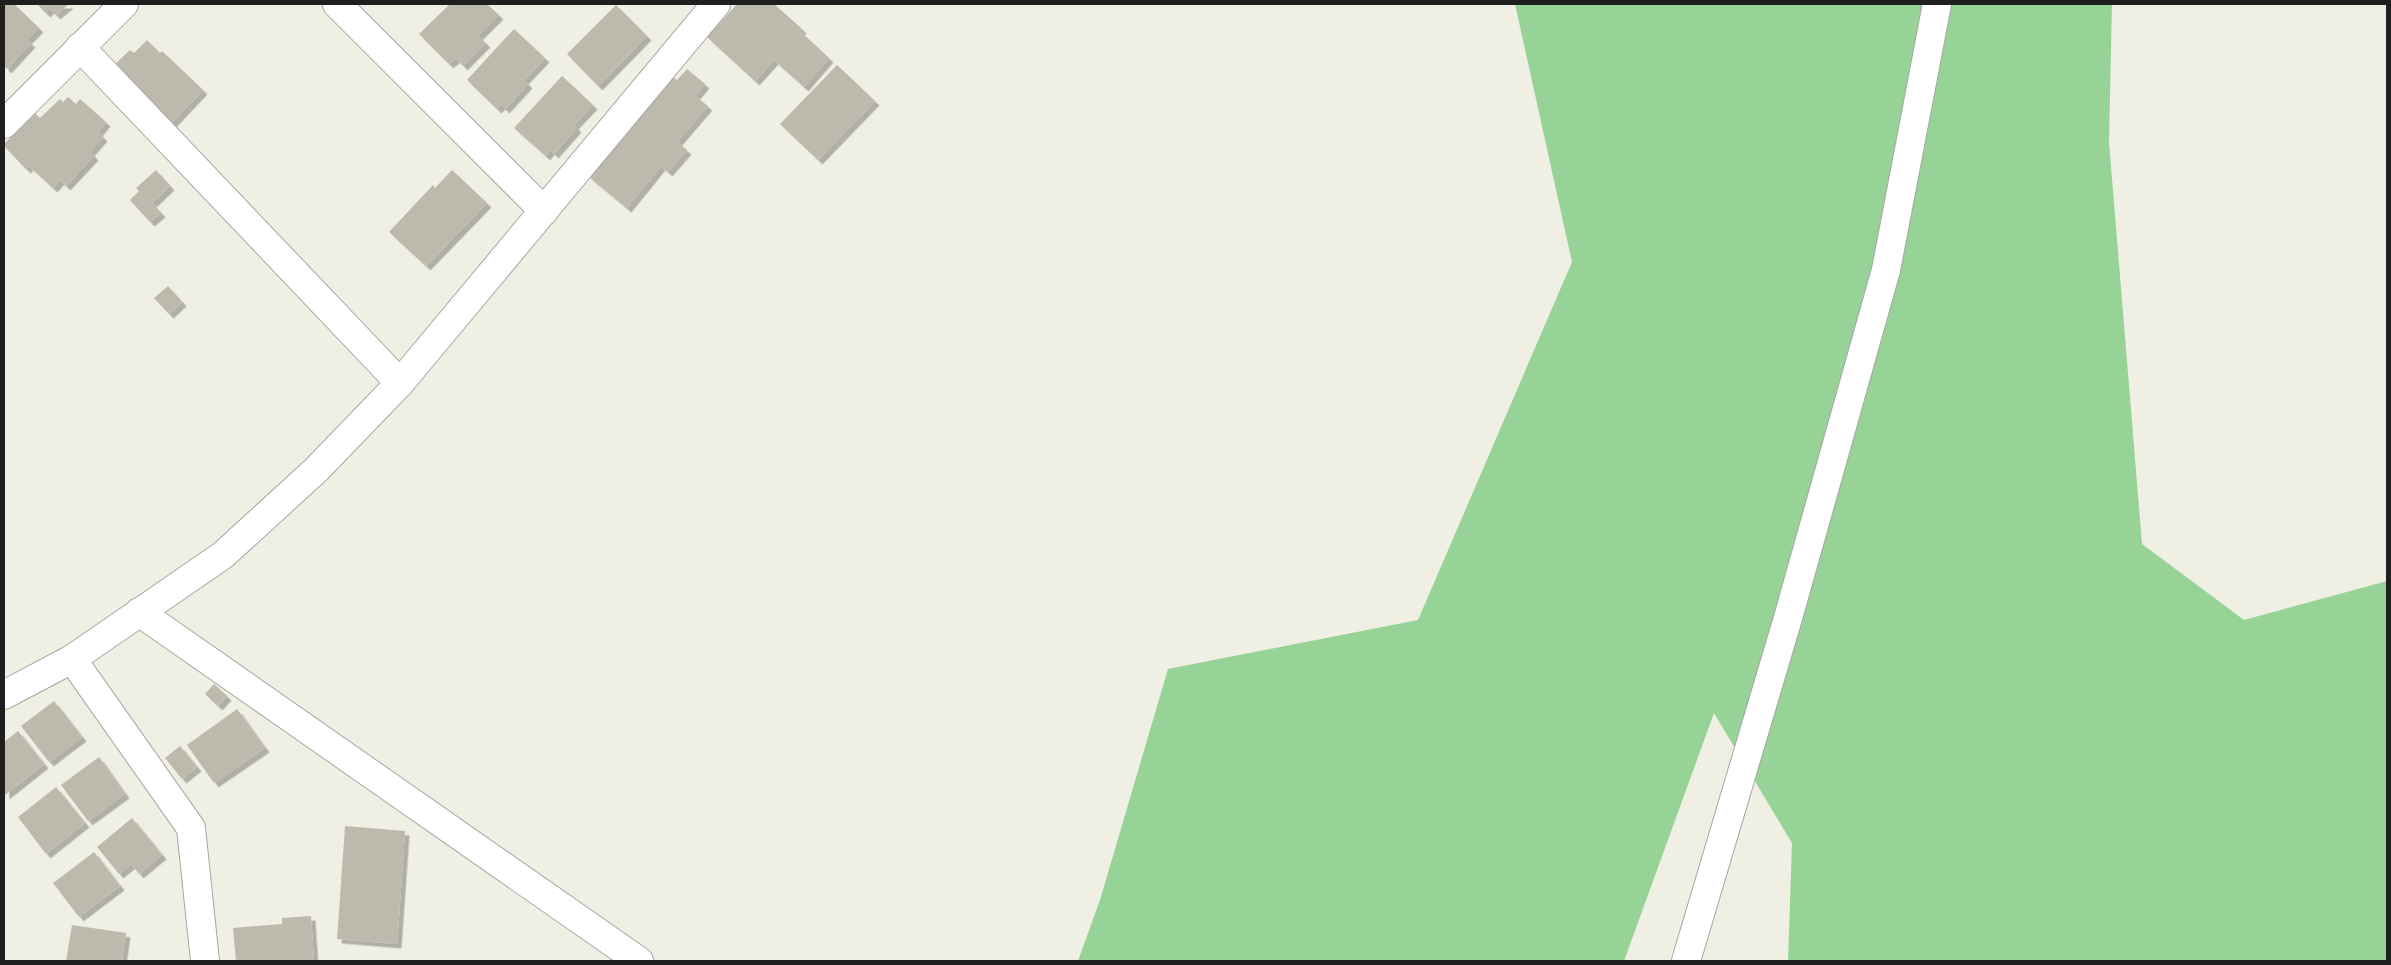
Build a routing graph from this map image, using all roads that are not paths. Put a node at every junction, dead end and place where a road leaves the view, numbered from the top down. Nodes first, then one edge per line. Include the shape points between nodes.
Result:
1 (124, 4) edge
2 (337, 4) edge
3 (716, 4) edge
4 (1937, 4) edge
5 (80, 47) junction
6 (4, 124) edge
7 (544, 211) junction
8 (400, 383) junction
9 (140, 612) junction
10 (72, 659) junction
11 (4, 695) edge
12 (205, 961) edge
13 (639, 961) edge
14 (1686, 961) edge

1 - 5 street
2 - 7 street
3 - 7 street
4 - 14 street via 1886,270 1788,618
5 - 6 street
5 - 8 street
7 - 8 street
8 - 9 street via 316,470 223,554
9 - 10 street
9 - 13 street
10 - 11 street
10 - 12 street via 191,828

